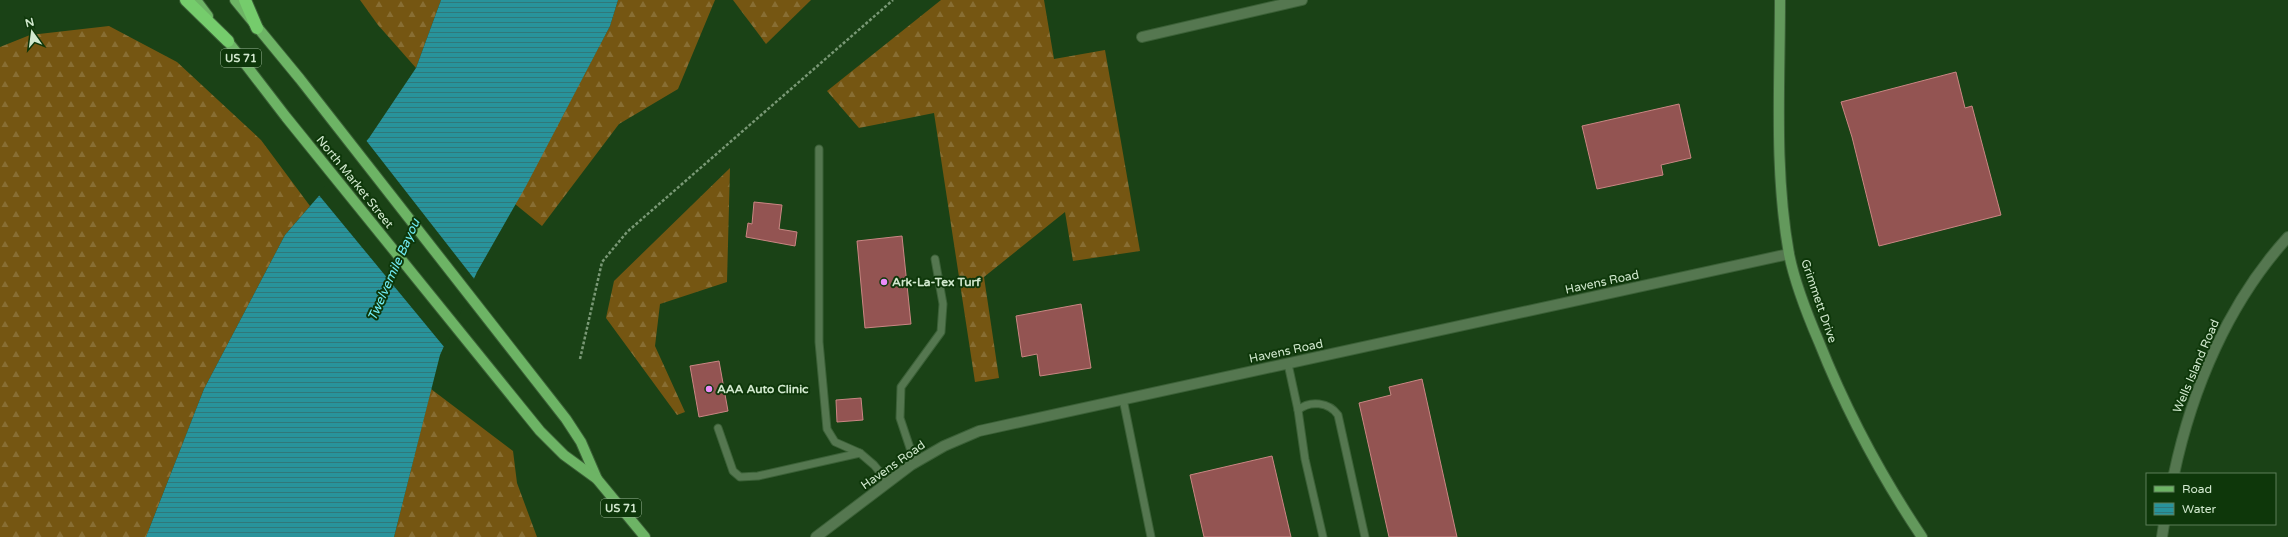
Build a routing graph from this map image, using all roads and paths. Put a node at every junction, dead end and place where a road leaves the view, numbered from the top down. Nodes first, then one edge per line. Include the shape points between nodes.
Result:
1 (186, 0) edge
2 (196, 0) edge
3 (235, 0) edge
4 (245, 0) edge
5 (893, 0) edge
6 (1302, 0) edge
7 (1780, 0) edge
8 (257, 28) junction
9 (1142, 37) dead end
10 (228, 41) junction
11 (819, 149) dead end
12 (2288, 237) edge
13 (1789, 254) junction
14 (935, 259) dead end
15 (580, 360) dead end
16 (1288, 364) junction
17 (1123, 400) junction
18 (1298, 410) junction
19 (718, 428) dead end
20 (860, 453) junction
21 (915, 462) junction
22 (2174, 473) edge
23 (597, 479) junction
24 (888, 482) junction
25 (2164, 525) edge
26 (645, 537) edge
27 (816, 537) edge
28 (1151, 537) edge
29 (1323, 537) edge
30 (1365, 537) edge
31 (1922, 537) edge
32 (2162, 537) edge

1 - 10 highway
2 - 10 main road, North Market Street / US 71
3 - 8 main road, North Market Street / US 71
4 - 8 highway
5 - 15 path via 627,232 602,262
6 - 9 street
7 - 13 main road, Grimmett Drive via 1781,170
8 - 23 main road, North Market Street / US 71 via 300,79 566,419 581,442
10 - 23 main road, North Market Street / US 71 via 286,117 540,431 564,455
11 - 20 lane via 818,342 828,430 835,442
12 - 22 street, Wells Island Road via 2248,291 2216,346 2186,423
13 - 16 street, Havens Road
13 - 31 main road, Grimmett Drive via 1806,311 1850,414
14 - 21 lane via 943,304 941,332 902,388 900,418
16 - 17 street, Havens Road
16 - 18 lane
17 - 21 street, Havens Road via 979,431
17 - 28 lane
18 - 29 lane via 1305,459
18 - 30 lane via 1310,404 1319,404 1334,409 1338,415
19 - 20 lane via 733,471 740,477 758,476
20 - 24 lane via 874,464
21 - 24 street, Havens Road
23 - 26 main road, North Market Street / US 71
24 - 27 street, Havens Road
25 - 32 street

